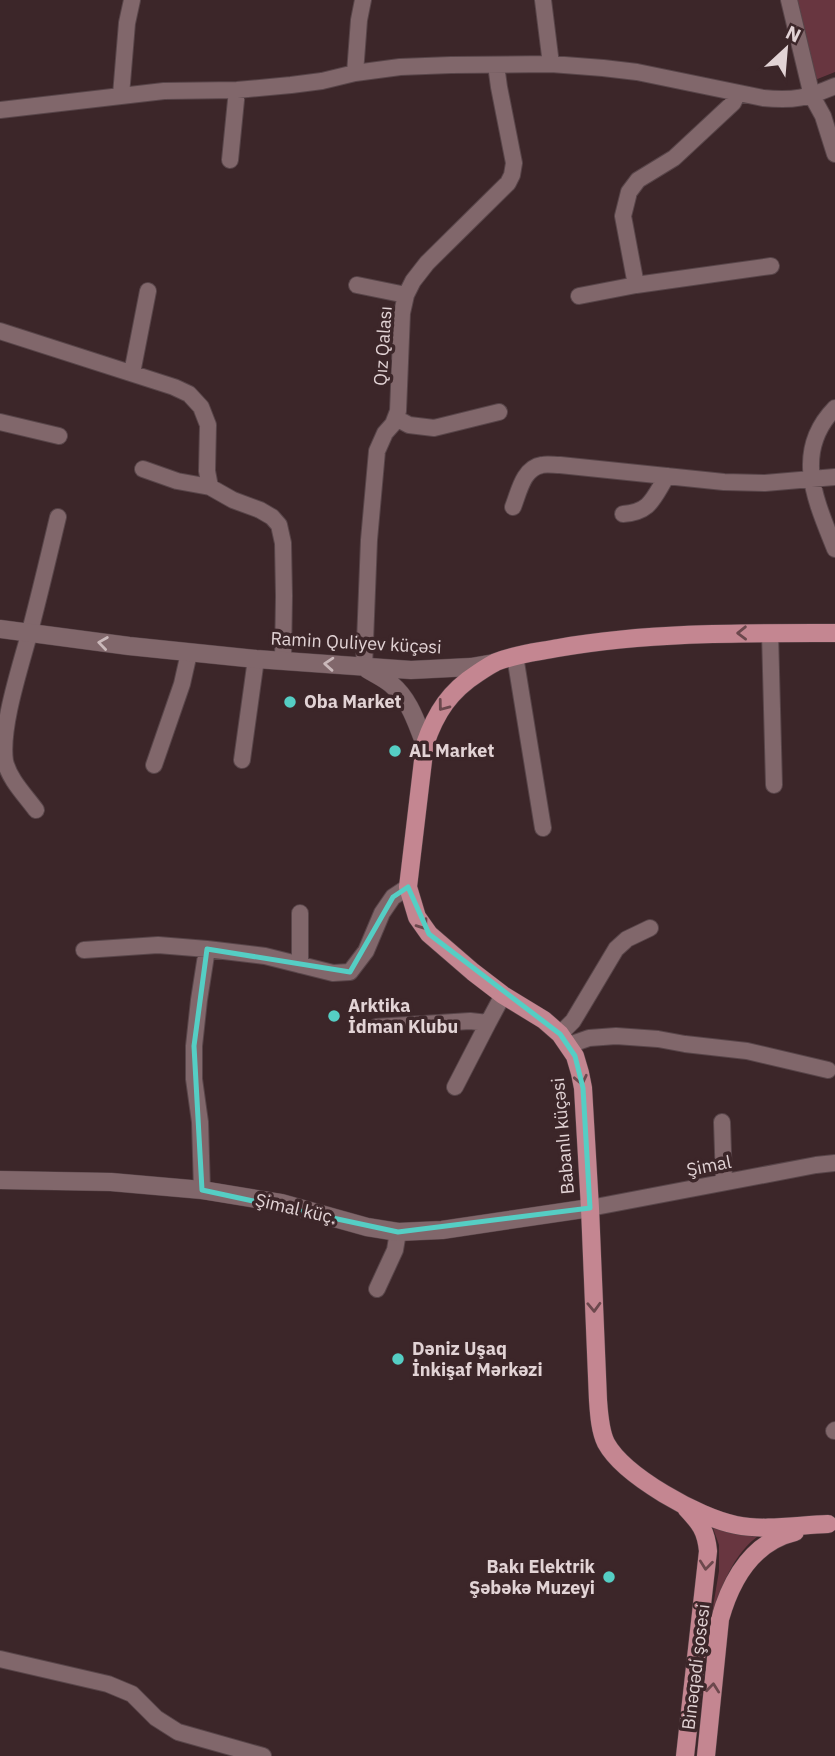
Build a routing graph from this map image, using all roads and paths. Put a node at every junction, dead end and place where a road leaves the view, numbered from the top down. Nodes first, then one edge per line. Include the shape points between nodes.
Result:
1 (132, 0) edge
2 (363, 0) edge
3 (543, 0) edge
4 (789, 0) edge
5 (551, 64) junction
6 (496, 65) junction
7 (355, 72) junction
8 (835, 86) edge
9 (237, 90) junction
10 (738, 93) junction
11 (121, 95) junction
12 (812, 96) junction
13 (0, 110) edge
14 (835, 154) edge
15 (230, 160) dead end
16 (771, 265) dead end
17 (357, 285) dead end
18 (636, 285) junction
19 (148, 291) dead end
20 (406, 295) junction
21 (579, 296) dead end
22 (0, 331) edge
23 (132, 373) junction
24 (835, 408) edge
25 (499, 412) dead end
26 (396, 418) junction
27 (0, 422) edge
28 (58, 436) dead end
29 (143, 469) dead end
30 (667, 476) junction
31 (835, 477) edge
32 (811, 480) junction
33 (210, 487) junction
34 (513, 507) dead end
35 (624, 514) dead end
36 (58, 517) dead end
37 (835, 549) edge
38 (0, 629) edge
39 (30, 633) junction
40 (770, 633) junction
41 (835, 633) edge
42 (189, 653) junction
43 (515, 656) junction
44 (256, 659) junction
45 (283, 660) junction
46 (495, 663) junction
47 (364, 667) junction
48 (425, 744) junction
49 (242, 760) dead end
50 (154, 765) dead end
51 (774, 785) dead end
52 (36, 810) dead end
53 (543, 828) dead end
54 (408, 887) junction
55 (300, 914) dead end
56 (650, 928) dead end
57 (207, 949) junction
58 (84, 950) dead end
59 (300, 965) junction
60 (503, 995) junction
61 (488, 1023) junction
62 (376, 1027) dead end
63 (565, 1040) junction
64 (828, 1070) dead end
65 (454, 1087) dead end
66 (722, 1122) dead end
67 (835, 1163) edge
68 (0, 1180) edge
69 (724, 1182) junction
70 (202, 1190) junction
71 (590, 1208) junction
72 (398, 1232) junction
73 (377, 1289) dead end
74 (684, 1505) junction
75 (831, 1524) edge
76 (0, 1659) edge
77 (242, 1754) edge
78 (263, 1756) edge
79 (685, 1756) edge
80 (706, 1756) edge

1 - 11 street
2 - 7 street
3 - 5 street
4 - 12 street
5 - 6 street
5 - 10 street via 637,72
6 - 7 street via 400,66
6 - 20 street, Qız Qalası via 514,163 512,175 427,263
7 - 9 street via 322,81
8 - 12 street
9 - 11 street
9 - 15 street
10 - 12 street via 780,100
10 - 18 street via 674,158 638,180 629,192 623,216
11 - 13 street
12 - 14 street
16 - 18 street
17 - 20 street
18 - 21 street
19 - 23 street
20 - 26 street, Qız Qalası
22 - 23 street
23 - 33 street via 189,394 201,407 208,425
24 - 32 street via 825,418 811,451
25 - 26 street via 434,428
26 - 47 street, Qız Qalası via 377,451
27 - 28 street
29 - 33 street
30 - 32 street via 724,482
30 - 34 street via 540,465 523,480
30 - 35 street via 645,509
31 - 32 street
32 - 37 street
33 - 45 street via 260,510 279,525 284,556
36 - 39 street
38 - 39 street, Ramin Quliyev küçəsi
42 -> 39 street, Ramin Quliyev küçəsi
39 - 52 street via 8,710 4,759
40 - 41 main road, Ramin Quliyev küçəsi
40 -> 43 main road, Ramin Quliyev küçəsi via 648,636
40 - 51 street
42 - 44 street, Ramin Quliyev küçəsi
42 - 50 street
43 - 46 main road, Ramin Quliyev küçəsi
43 - 53 street
44 - 45 street, Ramin Quliyev küçəsi
44 - 49 street
47 -> 45 street, Ramin Quliyev küçəsi
46 - 47 street, Ramin Quliyev küçəsi via 448,669
46 -> 48 main road via 465,682 442,706
47 - 48 street via 403,697
48 - 54 main road
54 - 59 street via 393,897 382,913 366,951 351,972
54 -> 60 main road via 417,917 429,934
55 - 59 street
56 - 63 street via 616,949
57 - 58 street via 158,945
57 - 59 street
57 - 70 street via 194,1046
60 - 61 street
60 - 63 main road via 544,1020
61 - 62 street
61 - 65 street
63 - 64 street via 658,1039 747,1051
63 -> 71 main road, Babanlı küçəsi via 583,1088
66 - 69 street
67 - 69 street, Şimal
68 - 70 street, Şimal küç.
69 - 71 street, Şimal
70 - 72 street, Şimal küç. via 281,1203
71 - 72 street, Şimal küç.
71 -> 74 main road, Babanlı küçəsi via 598,1401 606,1441 629,1469
72 - 73 street
74 - 75 main road via 749,1527
74 -> 79 main road, Binəqədi şosesi via 701,1524 708,1551
80 -> 75 main road, Binəqədi şosesi via 720,1619 734,1581 770,1541
76 - 77 street via 108,1684 132,1694 156,1718 178,1731
77 - 78 street

